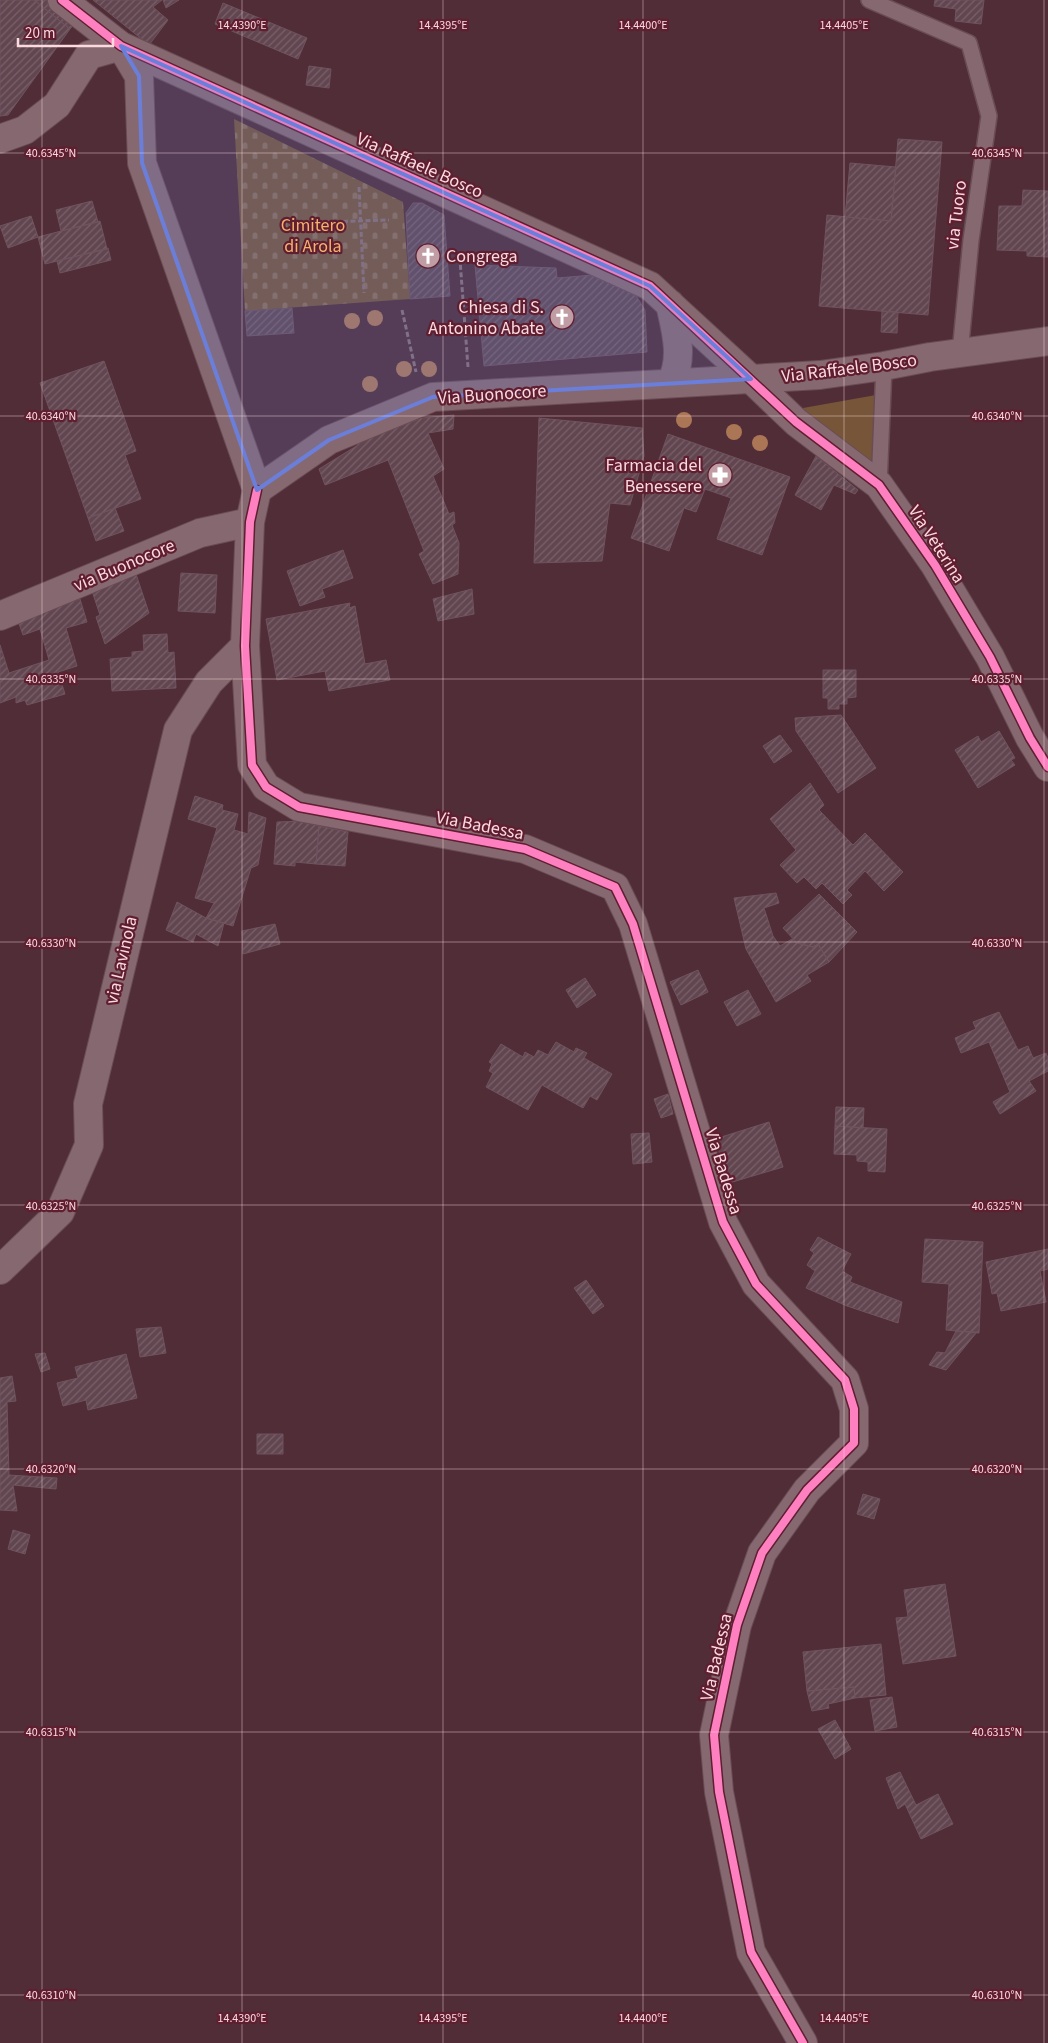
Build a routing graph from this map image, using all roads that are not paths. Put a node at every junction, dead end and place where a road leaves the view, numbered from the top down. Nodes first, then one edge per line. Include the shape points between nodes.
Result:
1 (870, 0) edge
2 (70, 2) edge
3 (121, 46) junction
4 (0, 139) edge
5 (670, 304) junction
6 (1048, 341) edge
7 (960, 353) junction
8 (884, 366) junction
9 (751, 379) junction
10 (671, 383) junction
11 (879, 485) junction
12 (257, 490) junction
13 (250, 522) junction
14 (0, 616) edge
15 (245, 646) junction
16 (1048, 767) edge
17 (0, 1270) edge
18 (803, 2043) edge

1 - 7 lane, via Tuoro via 968,43 989,116 971,240
2 - 3 street, Via Raffaele Bosco
3 - 4 street via 89,55 57,105 25,130
3 - 5 street, Via Raffaele Bosco via 650,286
3 - 12 street via 139,76 142,163
5 - 9 street, Via Raffaele Bosco
5 - 10 street via 679,358
6 - 7 street, Via Raffaele Bosco
7 - 8 street, Via Raffaele Bosco
8 - 9 street, Via Raffaele Bosco via 820,375
8 - 11 lane
9 - 10 street, Via Buonocore
9 - 11 street, Via Veterina via 796,422
10 - 12 street, Via Buonocore via 433,397 329,440
11 - 16 street, Via Veterina via 935,565 990,657
12 - 13 street, Via Badessa
13 - 14 street, via Buonocore via 200,533
13 - 15 street, Via Badessa
15 - 17 street, via Lavinola via 210,682 178,730 88,1104 89,1145 60,1212
15 - 18 street, Via Badessa via 252,765 266,787 299,807 526,849 615,887 633,924 723,1222 756,1284 845,1380 854,1409 854,1443 807,1490 762,1553 737,1625 714,1736 719,1792 751,1952

